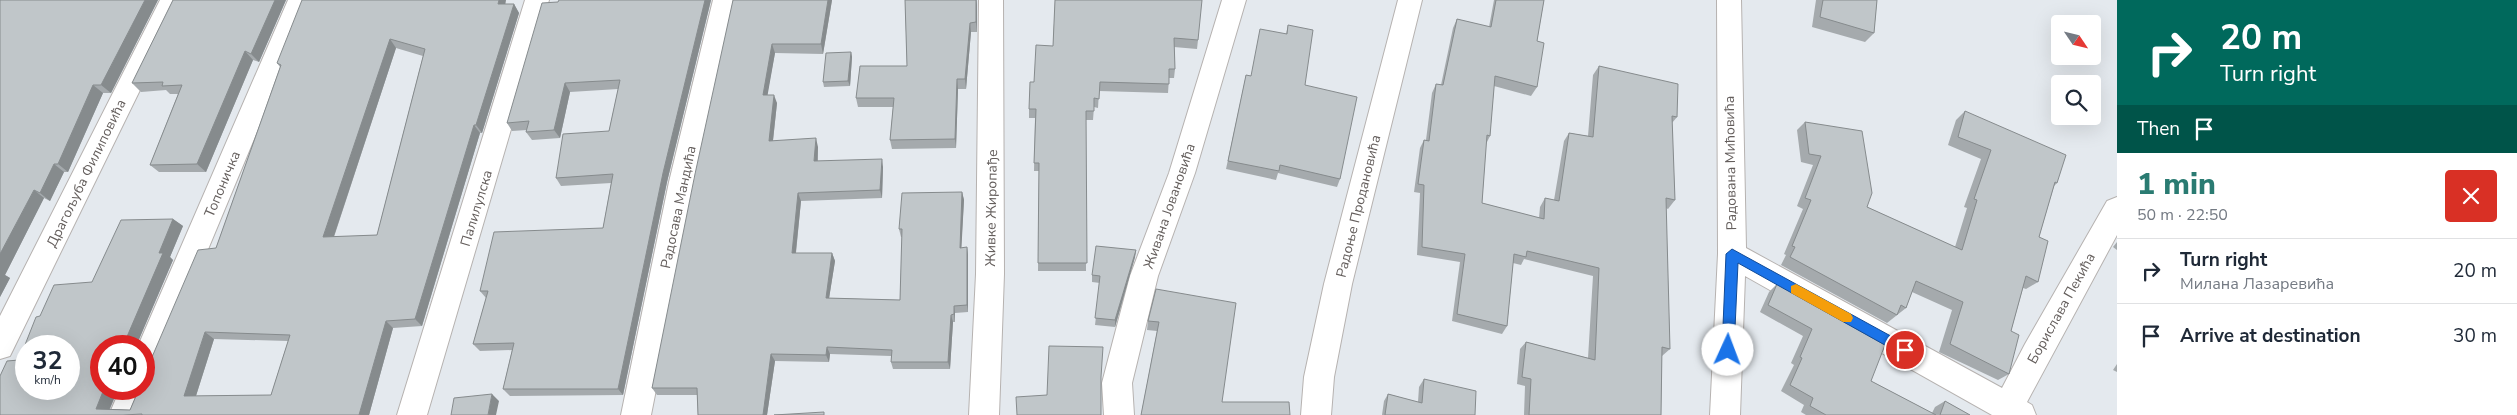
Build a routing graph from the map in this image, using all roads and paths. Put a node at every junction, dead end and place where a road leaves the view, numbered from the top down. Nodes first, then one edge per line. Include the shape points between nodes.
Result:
1 (172, 0) edge
2 (300, 0) edge
3 (537, 0) edge
4 (725, 0) edge
5 (991, 0) edge
6 (1234, 0) edge
7 (1410, 0) edge
8 (1729, 0) edge
9 (2117, 209) edge
10 (1732, 254) junction
11 (155, 342) edge
12 (0, 346) edge
13 (130, 400) edge
14 (1730, 412) edge
15 (2015, 412) edge
16 (124, 415) edge
17 (412, 415) edge
18 (636, 415) edge
19 (984, 415) edge
20 (1119, 415) edge
21 (1316, 415) edge

1 - 12 street, Драгољуба Филиповића
2 - 11 street, Топоничка
3 - 17 street, Палилулска
4 - 18 street, Радосава Мандића via 682,182
5 - 19 street, Живке Жиропађе via 990,274
6 - 20 street, Живана Јовановића via 1182,174 1144,276 1117,383
7 - 21 street, Радоње Продановића via 1338,284 1319,377
8 - 10 street, Радована Мићовића
9 - 15 street, Борислава Пекића via 2078,276
10 - 14 street, Радована Мићовића
10 - 15 street
13 - 16 street

